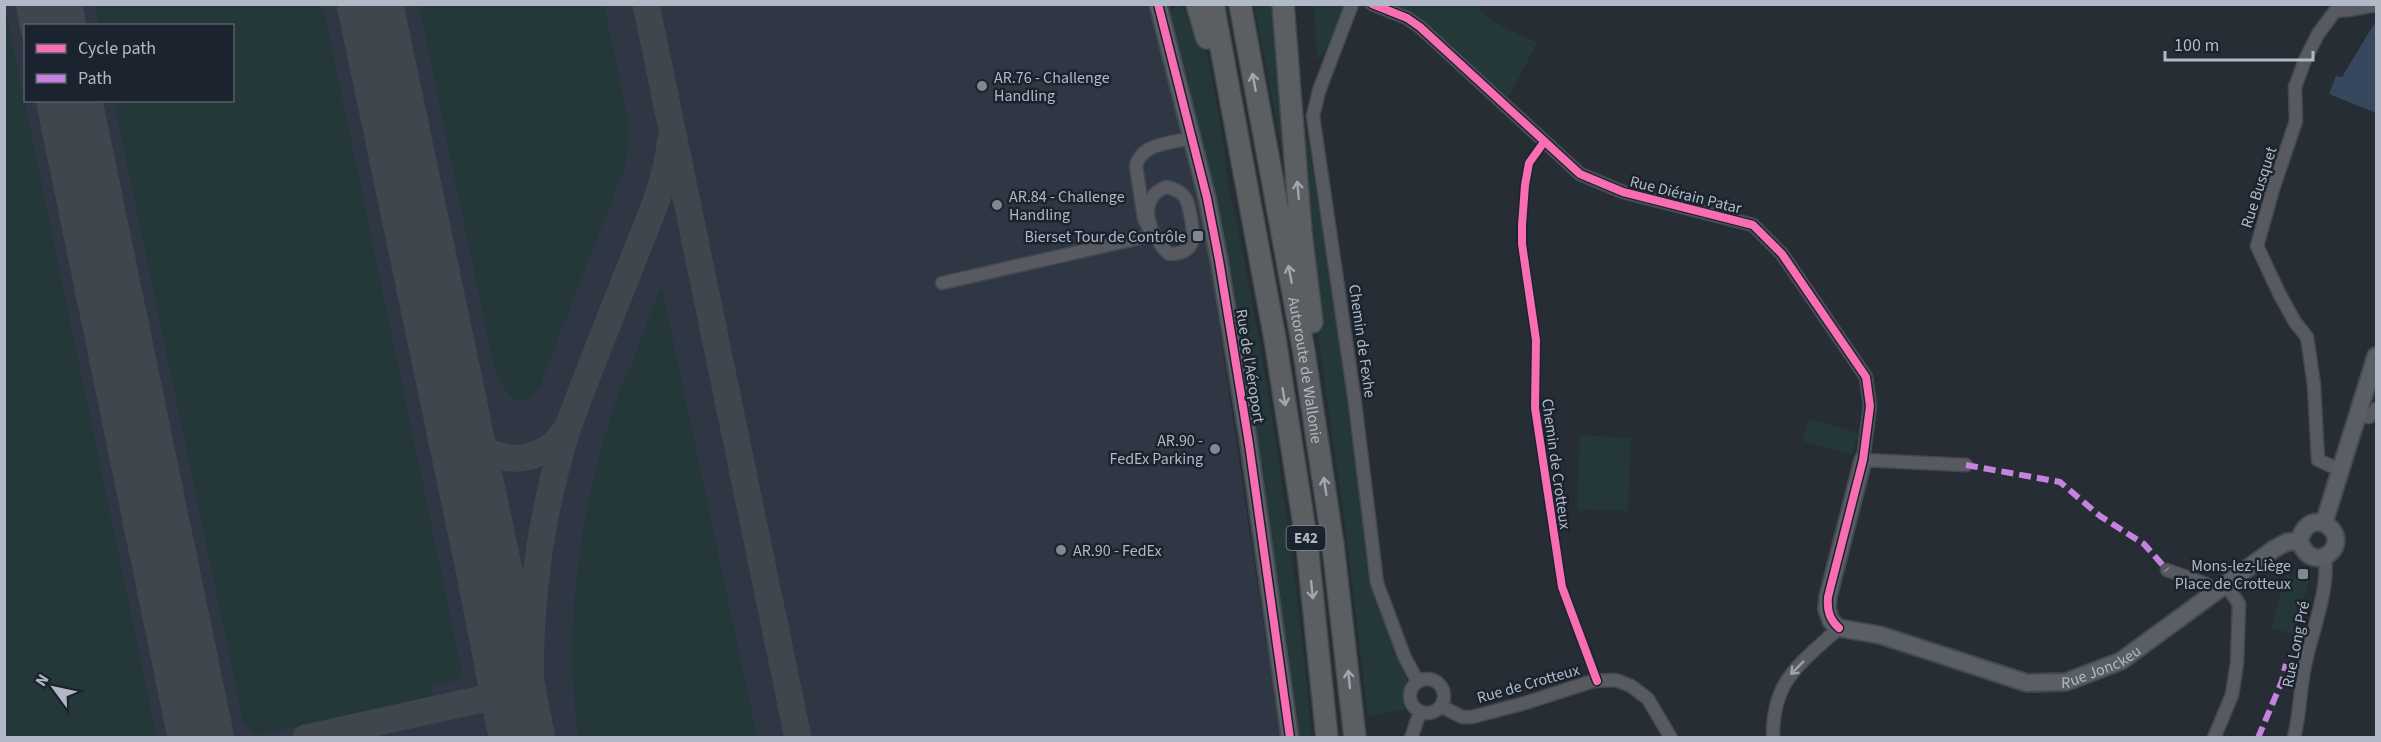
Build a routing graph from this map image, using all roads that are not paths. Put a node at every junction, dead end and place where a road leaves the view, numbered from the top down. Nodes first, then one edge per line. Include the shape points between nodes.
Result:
1 (1158, 4) edge
2 (1197, 4) edge
3 (1213, 4) edge
4 (1240, 4) edge
5 (1282, 4) edge
6 (1352, 4) edge
7 (1372, 4) edge
8 (2376, 4) edge
9 (1223, 57) junction
10 (1192, 138) junction
11 (1153, 235) junction
12 (942, 283) dead end
13 (1304, 352) junction
14 (2376, 356) edge
15 (2376, 409) edge
16 (2357, 416) junction
17 (1863, 460) junction
18 (1966, 465) dead end
19 (2340, 470) junction
20 (2324, 523) junction
21 (2300, 541) junction
22 (2325, 557) junction
23 (2167, 570) dead end
24 (2221, 590) junction
25 (1839, 628) junction
26 (1418, 682) junction
27 (1442, 706) junction
28 (1420, 712) junction
29 (1290, 738) edge
30 (1327, 738) edge
31 (1354, 738) edge
32 (1411, 738) edge
33 (1671, 738) edge
34 (1773, 738) edge
35 (2214, 738) edge
36 (2294, 738) edge

1 - 10 street, Rue de l'Aéroport
2 - 9 highway via 1208,40
3 - 9 highway, Autoroute de Wallonie / E42
13 -> 4 highway, Autoroute de Wallonie / E42
13 -> 5 highway via 1312,326
6 - 26 street, Chemin de Fexhe via 1313,116 1377,584
7 - 17 street, Rue Diérain Patar via 1420,27 1581,174 1623,192 1753,225 1782,254 1866,377 1870,406
8 - 19 street, Rue Busquet via 2335,11 2305,60 2295,87 2296,121 2257,246 2280,295 2307,337 2318,460
9 -> 30 highway, Autoroute de Wallonie / E42 via 1304,521
10 - 11 street via 1152,147 1138,160 1144,219
10 - 29 street, Rue de l'Aéroport via 1228,310
11 - 11 street via 1150,202 1159,190 1174,188 1187,200 1194,237 1189,249 1169,254
11 - 12 street
31 -> 13 highway, Autoroute de Wallonie / E42 via 1334,545
14 - 16 street
15 - 16 street via 2369,417
16 - 19 street
17 - 18 street
17 - 25 street, Rue Diérain Patar via 1828,597 1831,621
19 - 20 street
20 - 21 street, Rue Jonckeu via 2307,525
20 - 22 street via 2333,530 2336,542
21 - 22 street via 2309,555
21 - 24 street, Rue Jonckeu via 2280,545
22 - 36 street, Rue Long Pré via 2327,574 2305,667
23 - 24 street
24 - 25 street, Rue Jonckeu via 2121,661 2066,682 2026,683 1880,635
24 - 35 street via 2239,604 2237,663 2232,695
25 -> 34 street via 1783,685 1774,706
26 - 27 street via 1431,680 1442,687
26 - 28 street via 1410,698
27 - 28 street via 1432,713
27 - 33 street, Rue de Crotteux via 1462,717 1472,717 1593,681 1616,680 1648,699
28 - 32 street

